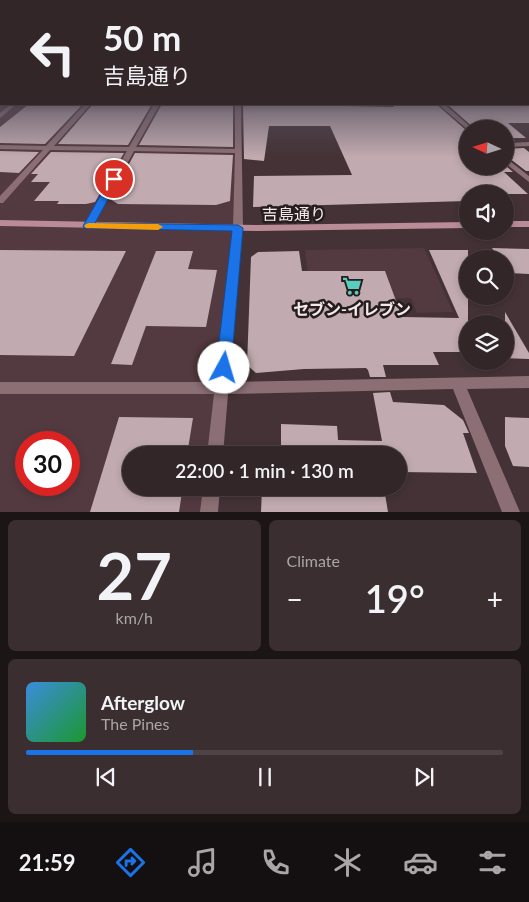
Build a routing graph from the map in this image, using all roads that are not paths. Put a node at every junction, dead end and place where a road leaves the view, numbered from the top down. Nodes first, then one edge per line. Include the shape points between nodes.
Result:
1 (84, 109) edge
2 (153, 109) edge
3 (238, 109) edge
4 (447, 109) edge
5 (460, 120) edge
6 (529, 144) edge
7 (514, 145) edge
8 (0, 147) edge
9 (49, 148) junction
10 (131, 149) junction
11 (238, 151) junction
12 (514, 166) edge
13 (529, 180) edge
14 (0, 202) edge
15 (0, 223) edge
16 (514, 224) edge
17 (529, 224) edge
18 (459, 225) edge
19 (88, 226) junction
20 (238, 228) junction
21 (529, 382) edge
22 (458, 384) junction
23 (0, 388) edge
24 (222, 388) junction
25 (216, 446) edge
26 (211, 496) edge
27 (209, 512) edge
28 (511, 512) edge

1 - 9 street
2 - 10 street
3 - 11 street
4 - 5 street
6 - 7 street
8 - 9 street
9 - 10 street
9 - 14 street
10 - 11 street
10 - 19 street
11 - 20 street
12 - 13 street
15 - 19 street, 吉島通り
16 - 17 street
18 - 20 street, 吉島通り
19 - 20 street, 吉島通り
20 - 24 street
21 - 22 street
22 - 24 street
22 - 28 street
23 - 24 street
24 - 25 street
26 - 27 street

